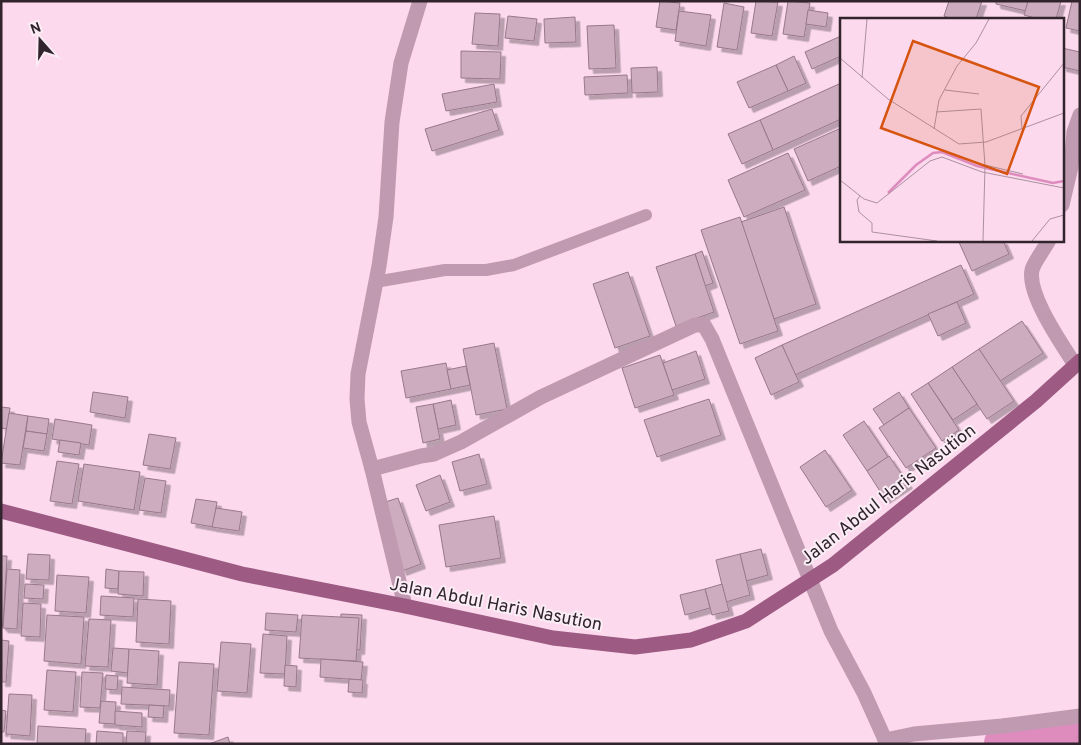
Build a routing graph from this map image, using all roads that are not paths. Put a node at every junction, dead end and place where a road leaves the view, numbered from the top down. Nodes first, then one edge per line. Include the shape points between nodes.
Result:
1 (420, 1) edge
2 (1080, 115) edge
3 (1064, 197) edge
4 (646, 215) dead end
5 (1048, 241) edge
6 (375, 282) junction
7 (1077, 363) edge
8 (372, 469) junction
9 (1, 511) edge
10 (810, 579) junction
11 (406, 606) junction
12 (1080, 716) edge
13 (886, 742) edge

1 - 6 street via 401,62 392,122 386,217
2 - 3 street via 1074,132
4 - 6 lane via 514,265 486,270 445,270
5 - 7 street via 1032,270 1032,284 1037,300
6 - 8 street via 358,374 357,400 359,422
7 - 10 main road, Jalan Abdul Haris Nasution via 1021,414 833,565
8 - 10 street via 434,454 541,398 695,325 704,325
8 - 11 street
9 - 11 main road, Jalan Abdul Haris Nasution via 242,574
10 - 11 main road, Jalan Abdul Haris Nasution via 746,621 691,640 635,647 553,638
10 - 13 street via 831,631
12 - 13 street via 914,734

